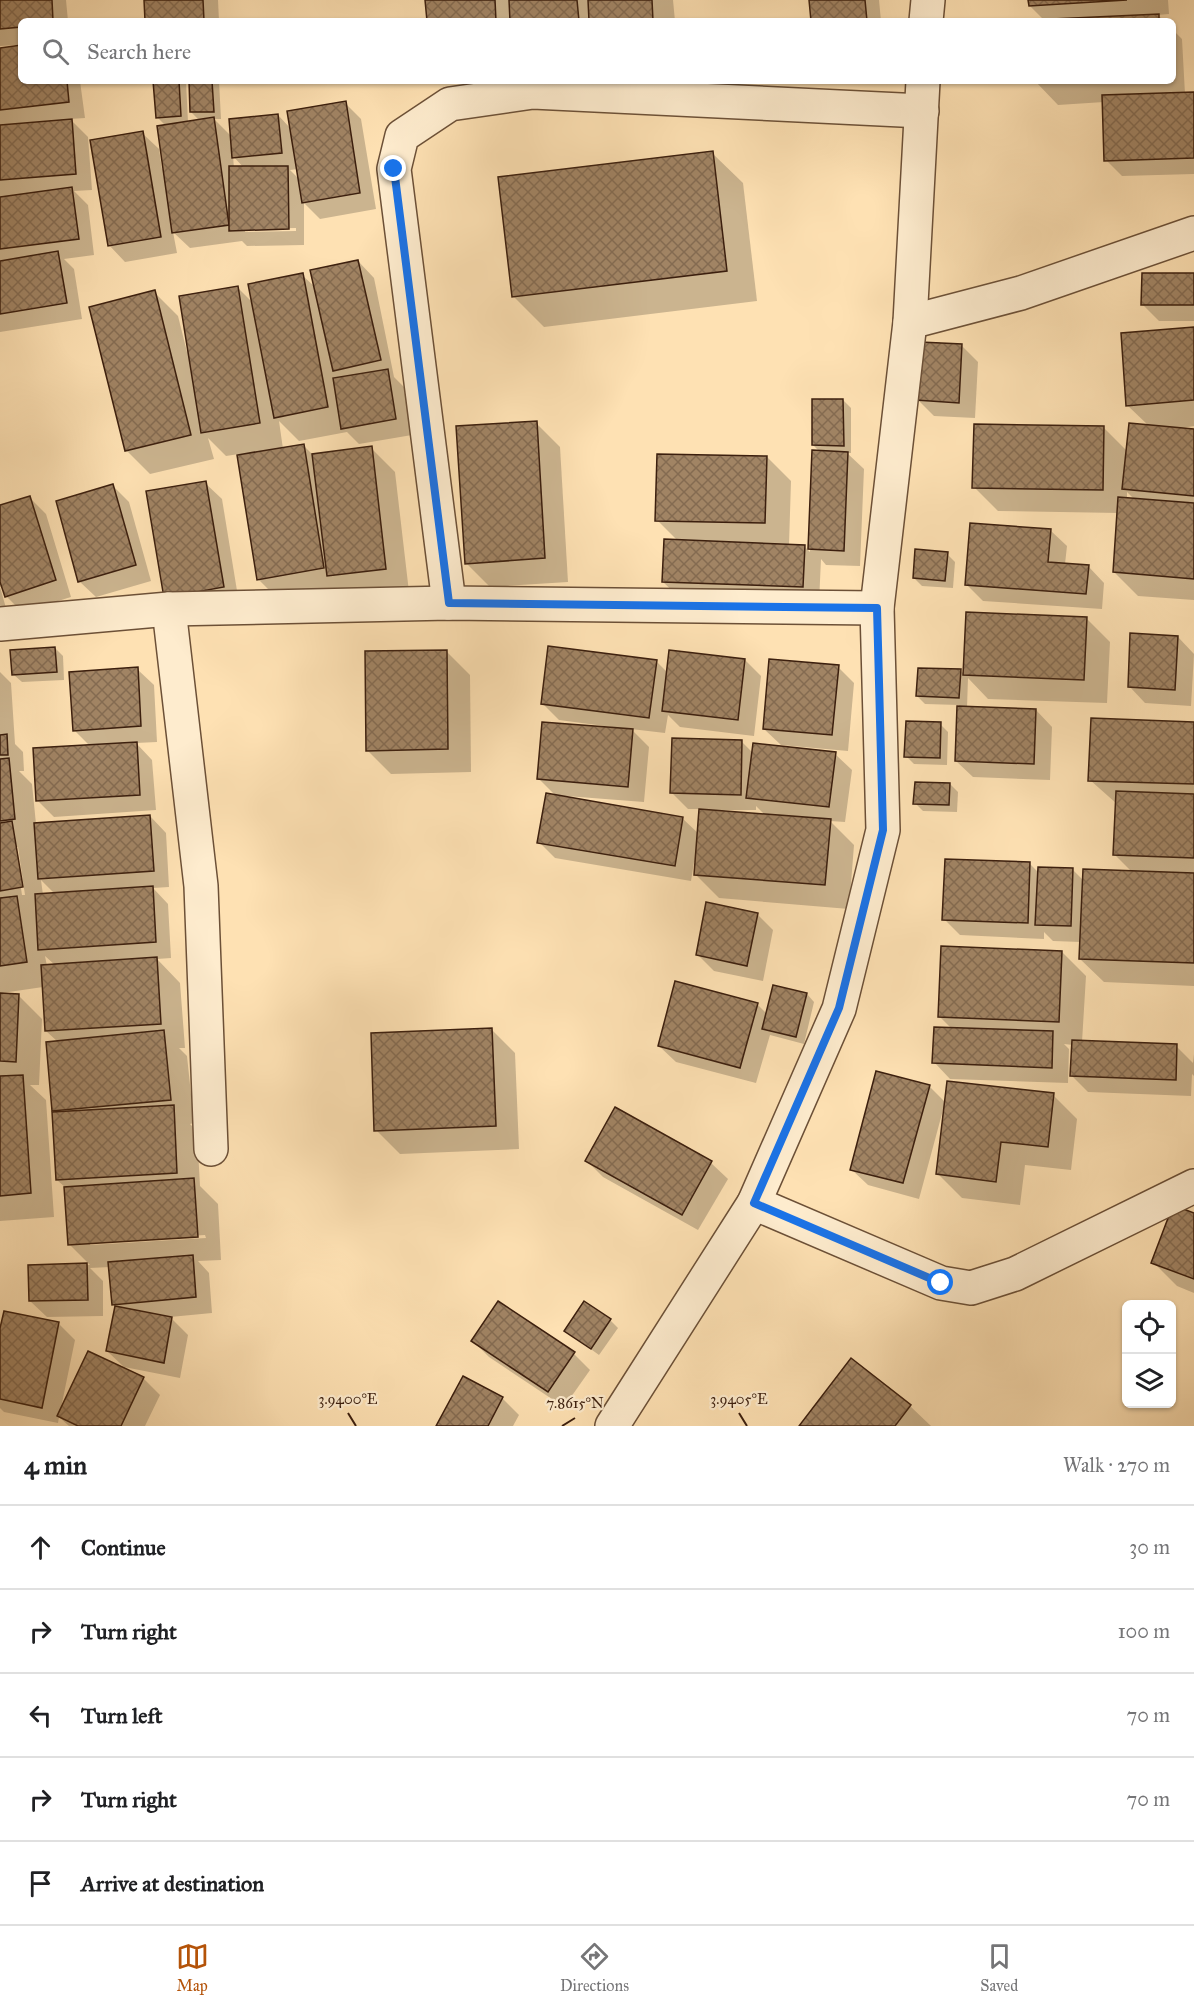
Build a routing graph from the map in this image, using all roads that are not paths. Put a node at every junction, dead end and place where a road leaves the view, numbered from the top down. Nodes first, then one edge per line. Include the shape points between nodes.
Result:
1 (928, 0) edge
2 (926, 18) edge
3 (923, 96) edge
4 (1194, 232) edge
5 (910, 322) junction
6 (449, 603) junction
7 (877, 608) junction
8 (169, 609) junction
9 (0, 624) edge
10 (211, 1149) dead end
11 (1194, 1186) edge
12 (754, 1203) junction
13 (612, 1426) edge

1 - 2 street
3 - 5 street
3 - 6 street via 533,92 450,104 402,136 394,169
4 - 5 street via 1021,293
5 - 7 street
6 - 7 street
6 - 8 street
7 - 12 street via 883,830 839,1008
8 - 9 street
8 - 10 street via 201,886
11 - 12 street via 1015,1274 971,1288 941,1283
12 - 13 street

